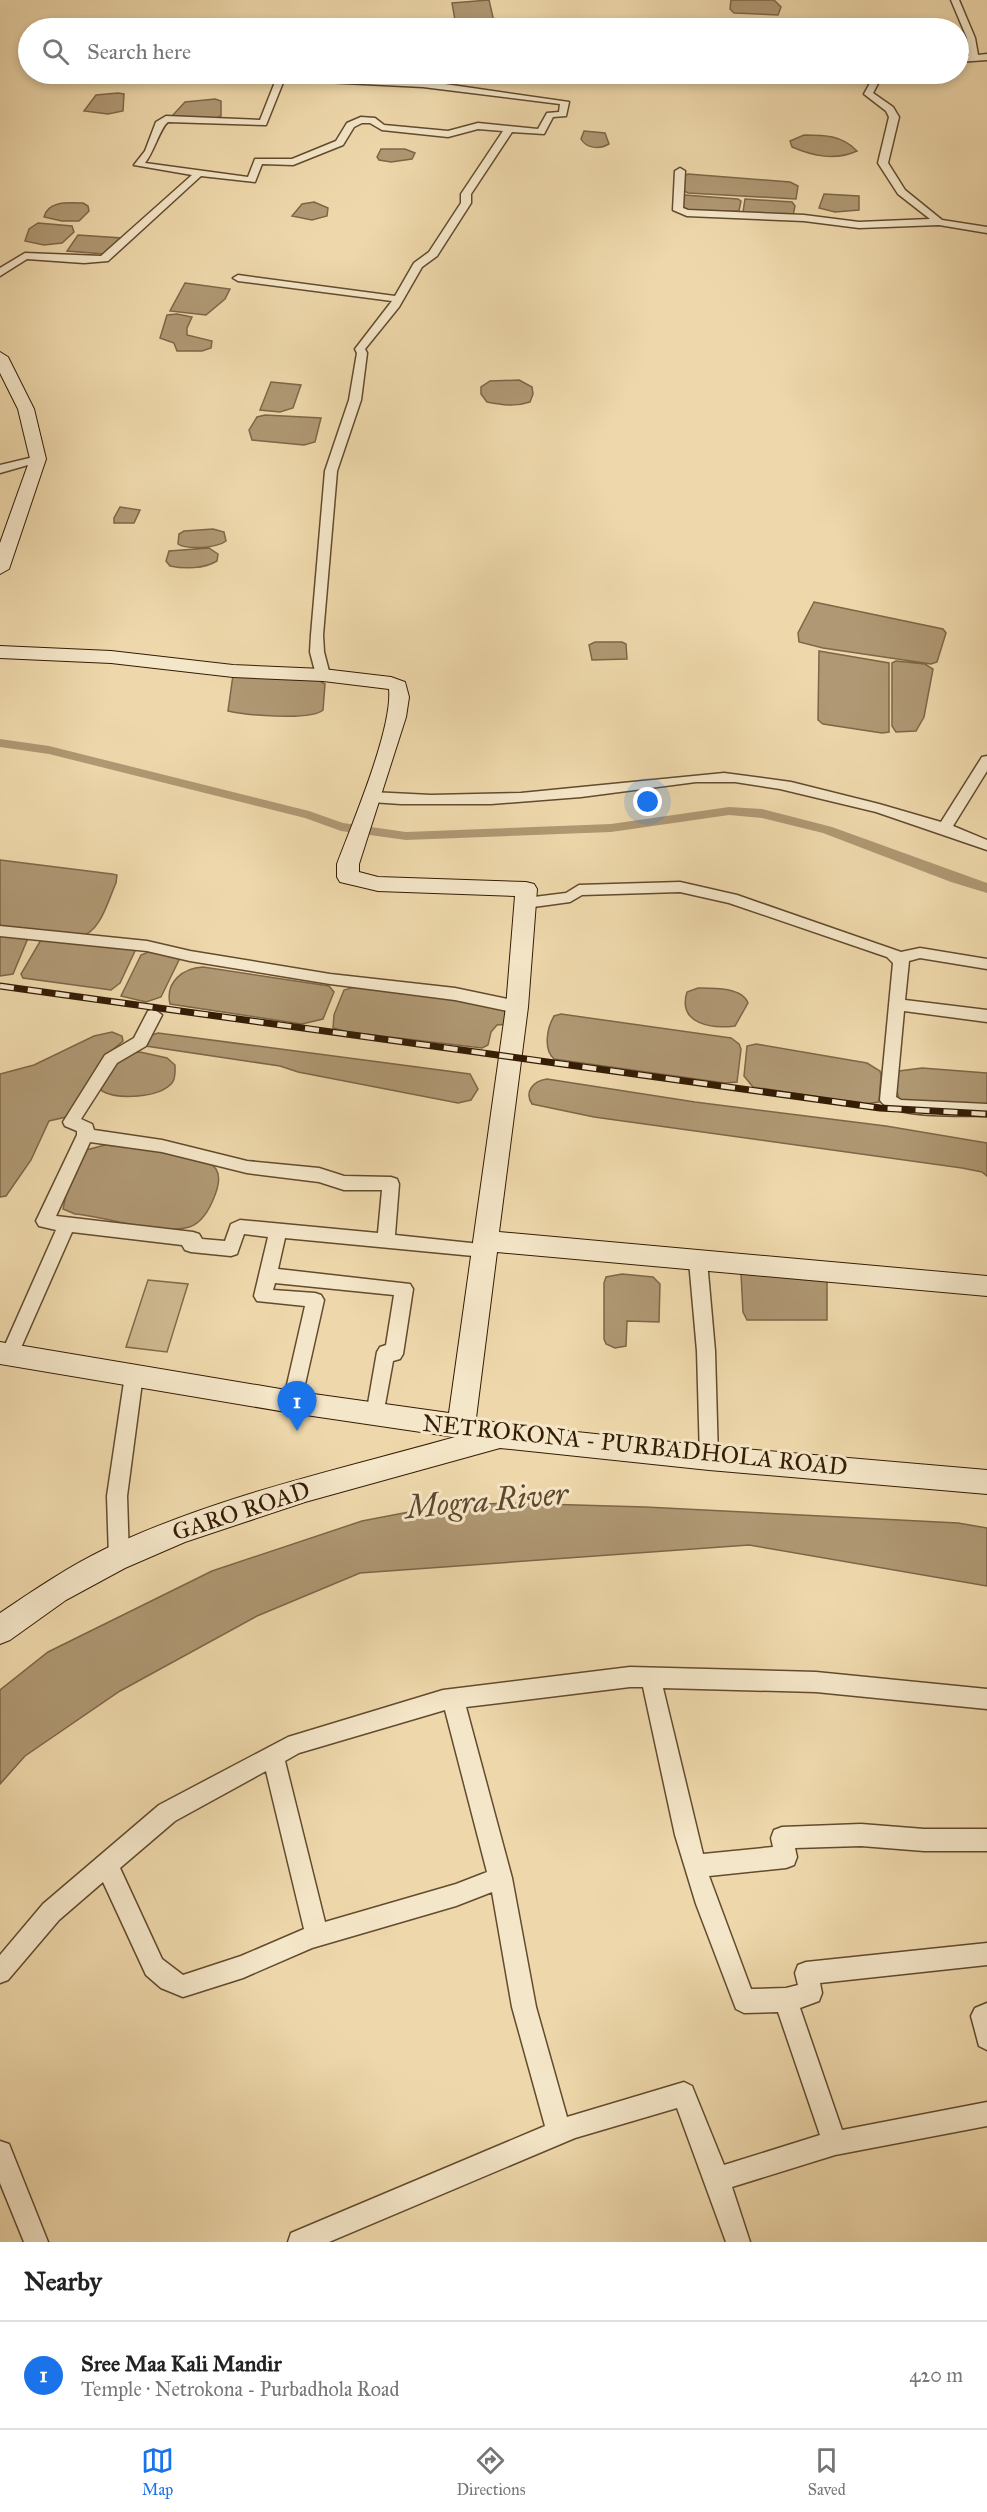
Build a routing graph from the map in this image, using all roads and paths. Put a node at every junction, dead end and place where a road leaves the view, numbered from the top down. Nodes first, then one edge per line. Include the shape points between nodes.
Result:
1 (955, 0) edge
2 (963, 18) edge
3 (969, 31) edge
4 (987, 57) edge
5 (969, 58) edge
6 (974, 58) junction
7 (278, 84) edge
8 (423, 84) edge
9 (874, 84) edge
10 (510, 128) junction
11 (680, 171) dead end
12 (198, 174) junction
13 (939, 222) junction
14 (987, 230) edge
15 (0, 273) edge
16 (238, 278) dead end
17 (398, 299) junction
18 (0, 357) edge
19 (38, 459) junction
20 (0, 470) edge
21 (0, 569) edge
22 (0, 652) edge
23 (323, 675) junction
24 (987, 760) edge
25 (370, 801) junction
26 (945, 828) junction
27 (987, 845) edge
28 (526, 903) junction
29 (0, 931) edge
30 (900, 958) junction
31 (987, 964) edge
32 (903, 1005) dead end
33 (517, 1007) junction
34 (154, 1015) dead end
35 (987, 1016) edge
36 (987, 1110) edge
37 (85, 1135) junction
38 (67, 1225) junction
39 (278, 1232) junction
40 (386, 1242) junction
41 (485, 1245) junction
42 (698, 1261) junction
43 (268, 1275) junction
44 (987, 1286) edge
45 (5, 1354) edge
46 (134, 1375) junction
47 (291, 1402) junction
48 (375, 1415) junction
49 (461, 1426) junction
50 (501, 1436) junction
51 (709, 1458) junction
52 (987, 1482) edge
53 (119, 1557) junction
54 (0, 1630) edge
55 (651, 1678) junction
56 (453, 1699) junction
57 (987, 1699) edge
58 (273, 1756) junction
59 (987, 1840) edge
60 (107, 1865) junction
61 (696, 1866) junction
62 (501, 1878) junction
63 (317, 1935) junction
64 (987, 1954) edge
65 (0, 1972) edge
66 (786, 2000) junction
67 (987, 2015) edge
68 (987, 2038) edge
69 (987, 2114) edge
70 (559, 2133) junction
71 (835, 2143) junction
72 (0, 2153) edge
73 (717, 2179) junction
74 (36, 2242) edge
75 (300, 2242) edge
76 (738, 2242) edge

1 - 2 street
3 - 6 street
4 - 6 street
5 - 6 street
7 - 12 street via 263,123 165,119 159,124 150,151 139,165
8 - 10 street via 565,102 563,114 550,115 541,132
9 - 13 street via 868,94 890,109 894,117 883,163 901,192
10 - 12 street via 478,126 448,134 382,127 372,120 361,120 350,125 340,143 293,162 258,161 252,180
10 - 17 street via 466,194 466,203 434,254 418,265
11 - 13 street via 678,210 687,213 804,218 859,225
12 - 15 street via 104,259 25,256
13 - 14 street
16 - 17 street
17 - 23 street via 360,349 355,400 331,471 317,635
18 - 19 street via 26,409
19 - 20 street
19 - 21 street
22 - 23 street
23 - 25 street via 384,681 401,690 393,732
24 - 26 street
25 - 26 street via 522,798 724,777 851,801
25 - 28 street via 348,864 348,877 419,887 524,888
26 - 27 street
28 - 30 street via 570,897 579,890 680,887 732,899 861,941
28 - 33 street
29 - 33 street via 147,946 260,968 443,992
30 - 31 street via 920,953
30 - 36 street via 888,1100 898,1106
32 - 35 street
33 - 41 street
34 - 37 street via 140,1042 111,1059 71,1122 86,1128
37 - 38 street via 45,1221
37 - 40 street via 162,1146 247,1167 319,1175 344,1183 392,1184
38 - 39 street via 193,1239 191,1245 219,1250 231,1249 240,1227
38 - 45 street
39 - 40 street
39 - 43 street
40 - 41 street
41 - 42 street
41 - 49 street
42 - 44 street
42 - 51 street
43 - 47 street via 263,1296 315,1300
43 - 48 street via 404,1289 394,1354 386,1352
45 - 46 street, NETROKONA - PURBADHOLA ROAD
46 - 47 street, NETROKONA - PURBADHOLA ROAD
46 - 53 street via 117,1496
47 - 48 street, NETROKONA - PURBADHOLA ROAD
48 - 49 street, NETROKONA - PURBADHOLA ROAD
49 - 50 street, NETROKONA - PURBADHOLA ROAD
50 - 51 street, NETROKONA - PURBADHOLA ROAD
50 - 53 street, GARO ROAD via 214,1516
51 - 52 street, NETROKONA - PURBADHOLA ROAD
53 - 54 street, GARO ROAD via 81,1576
55 - 56 street via 630,1677
55 - 57 street via 816,1682
55 - 61 street
56 - 58 street via 295,1744
56 - 62 street
58 - 60 street via 167,1813
58 - 63 street
59 - 61 street via 861,1835 782,1838 786,1857
60 - 63 street via 154,1967 183,1986 243,1967
60 - 65 street via 51,1912
61 - 66 street via 744,2001
62 - 63 street
62 - 70 street via 524,2007
64 - 66 street via 806,1973 811,1993
66 - 71 street
67 - 68 street via 983,2016
69 - 71 street
70 - 73 street via 684,2094
70 - 75 street
71 - 73 street
72 - 74 street
73 - 76 street

